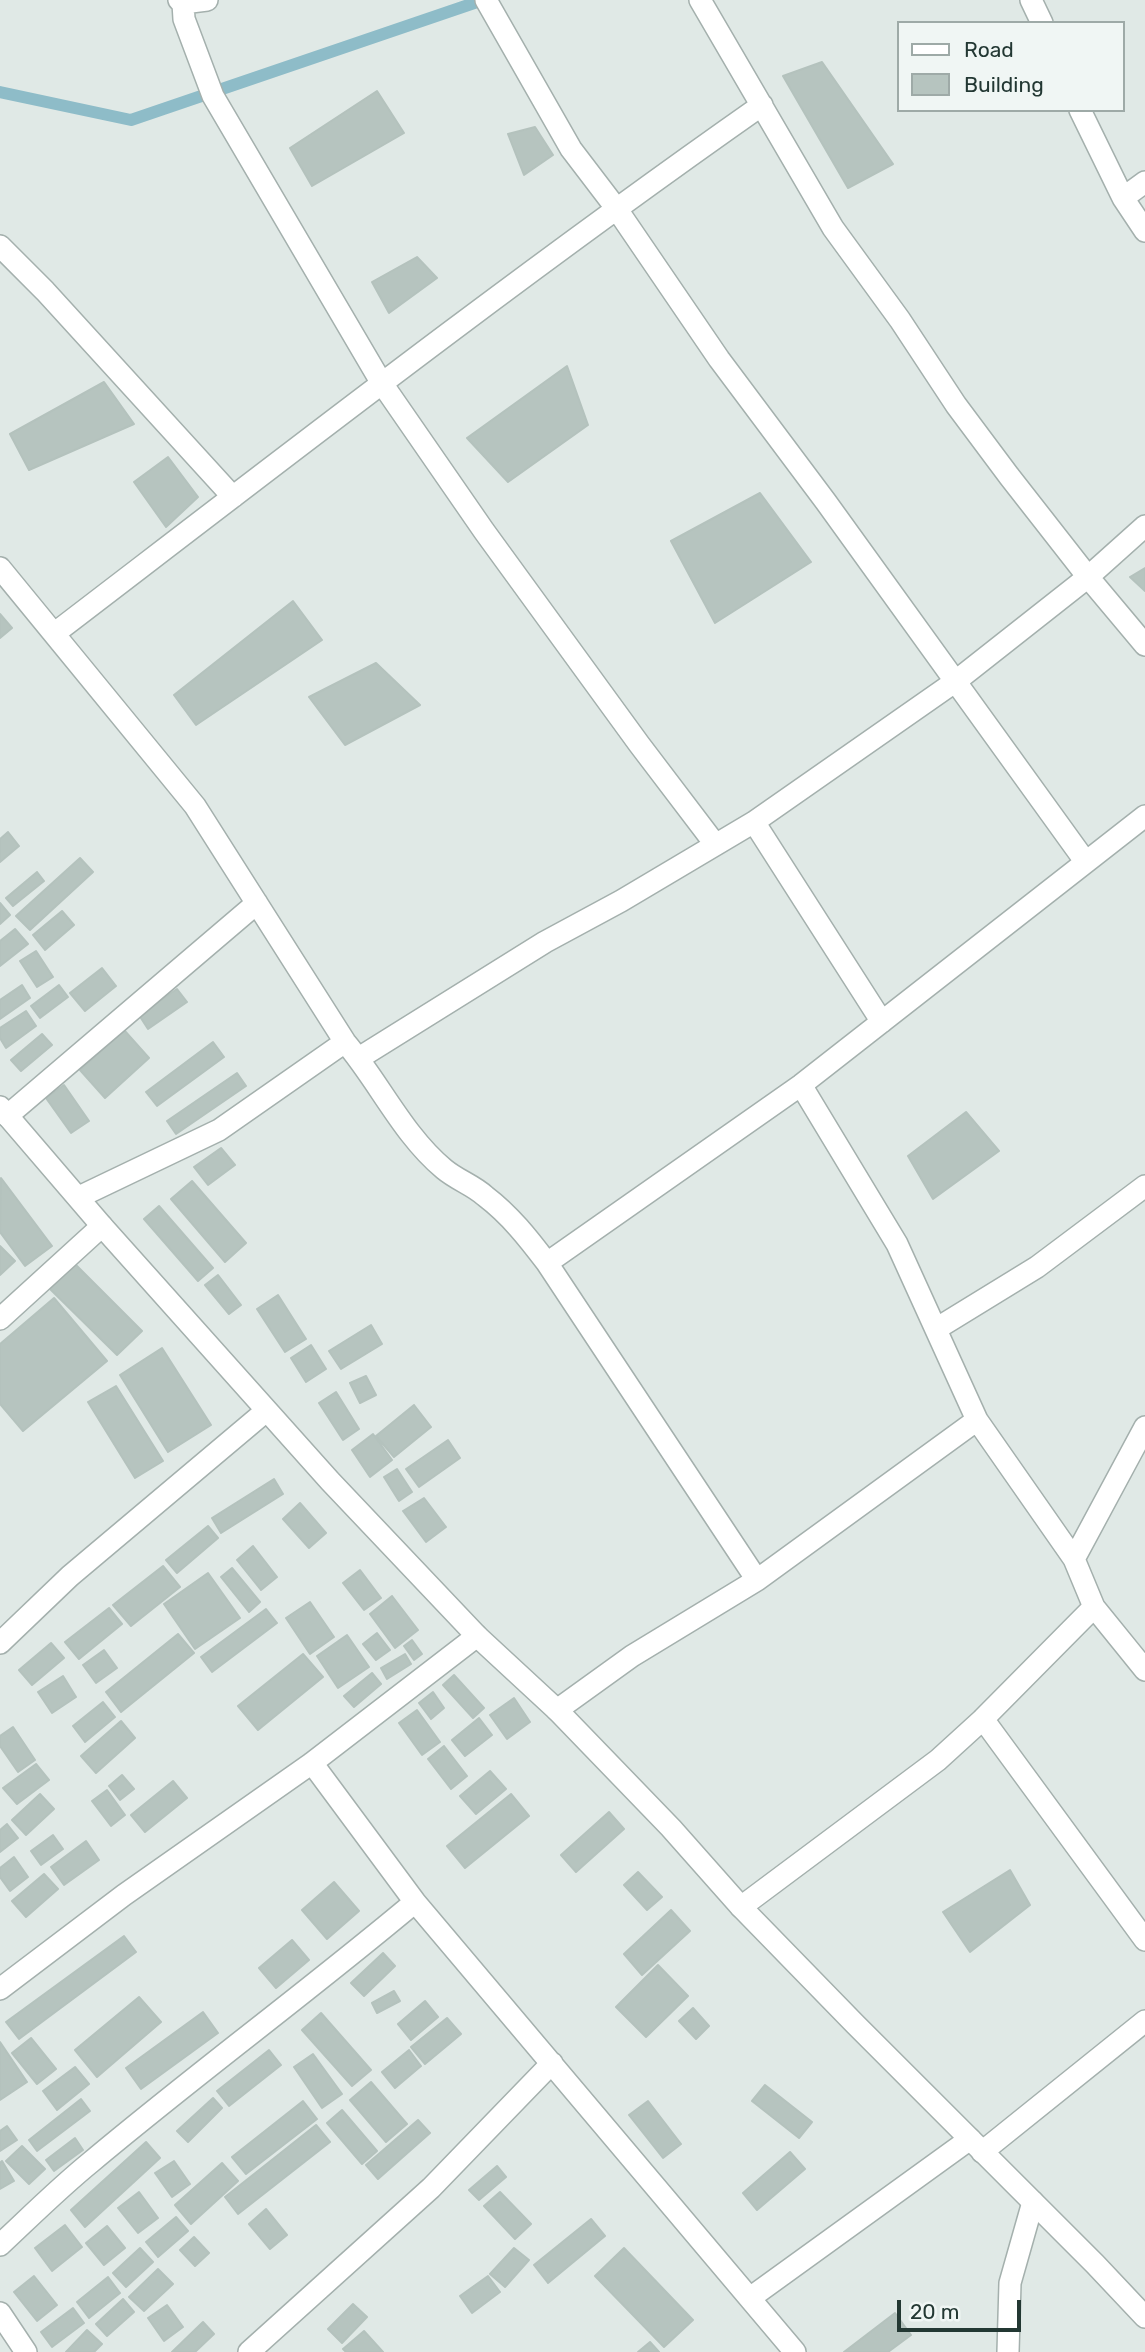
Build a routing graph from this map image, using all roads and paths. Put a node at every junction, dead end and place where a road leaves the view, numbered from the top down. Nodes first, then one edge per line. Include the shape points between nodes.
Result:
1 (207, 0) edge
2 (700, 0) edge
3 (1031, 0) edge
4 (181, 1) edge
5 (486, 2) edge
6 (1041, 21) edge
7 (762, 105) junction
8 (1081, 112) edge
9 (1145, 182) edge
10 (1123, 198) junction
11 (616, 208) junction
12 (1145, 231) edge
13 (0, 246) edge
14 (381, 382) junction
15 (233, 497) junction
16 (1145, 526) edge
17 (0, 568) edge
18 (1088, 577) junction
19 (55, 633) junction
20 (1145, 645) edge
21 (956, 681) junction
22 (1145, 816) edge
23 (754, 822) junction
24 (715, 844) junction
25 (1085, 861) junction
26 (257, 903) junction
27 (882, 1022) junction
28 (345, 1042) junction
29 (359, 1058) junction
30 (801, 1085) junction
31 (4, 1111) edge
32 (1145, 1186) edge
33 (79, 1198) junction
34 (102, 1226) junction
35 (547, 1263) junction
36 (0, 1318) edge
37 (936, 1329) junction
38 (266, 1411) junction
39 (977, 1420) junction
40 (1145, 1427) edge
41 (1074, 1559) junction
42 (757, 1580) junction
43 (1094, 1606) junction
44 (477, 1636) junction
45 (0, 1643) edge
46 (1145, 1670) edge
47 (556, 1710) junction
48 (983, 1719) junction
49 (312, 1763) junction
50 (415, 1902) junction
51 (741, 1907) junction
52 (1145, 1940) edge
53 (0, 1989) edge
54 (1145, 2021) edge
55 (552, 2063) junction
56 (976, 2145) junction
57 (1033, 2202) junction
58 (0, 2245) edge
59 (750, 2298) junction
60 (0, 2313) edge
61 (1145, 2317) edge
62 (1006, 2350) edge
63 (26, 2352) edge
64 (249, 2352) edge
65 (795, 2352) edge

1 - 4 street
2 - 7 street
3 - 6 street
4 - 14 street via 213,96
5 - 11 street via 571,149
7 - 11 street
7 - 18 street via 833,228 971,425
8 - 10 street
9 - 10 street
10 - 12 street
11 - 14 street
11 - 21 street via 719,359
13 - 15 street
14 - 15 street
14 - 24 street via 484,531
15 - 19 street
16 - 18 street
17 - 19 street
18 - 20 street
18 - 21 street
19 - 26 street via 195,806
21 - 23 street
21 - 25 street
22 - 25 street
23 - 24 street
23 - 27 street
24 - 29 street
25 - 27 street
26 - 28 street
26 - 31 street
27 - 30 street
28 - 29 street
28 - 33 street via 219,1129
29 - 35 street via 412,1136 444,1170 516,1222
30 - 35 street
30 - 37 street via 897,1244
31 - 33 street
32 - 37 street via 1037,1267
33 - 34 street
34 - 36 street
34 - 38 street
35 - 42 street
37 - 39 street
38 - 44 street
38 - 45 street via 70,1576
39 - 41 street
39 - 42 street
40 - 41 street
41 - 43 street
42 - 47 street via 632,1656
43 - 46 street
43 - 48 street
44 - 47 street
44 - 49 street
47 - 51 street
48 - 51 street via 938,1759
48 - 52 street
49 - 50 street
49 - 53 street
50 - 55 street
50 - 58 street via 99,2155
51 - 56 street
54 - 56 street
55 - 59 street
55 - 64 street via 431,2188
56 - 57 street
56 - 59 street
57 - 61 street
57 - 62 street via 1010,2283
59 - 65 street
60 - 63 street

